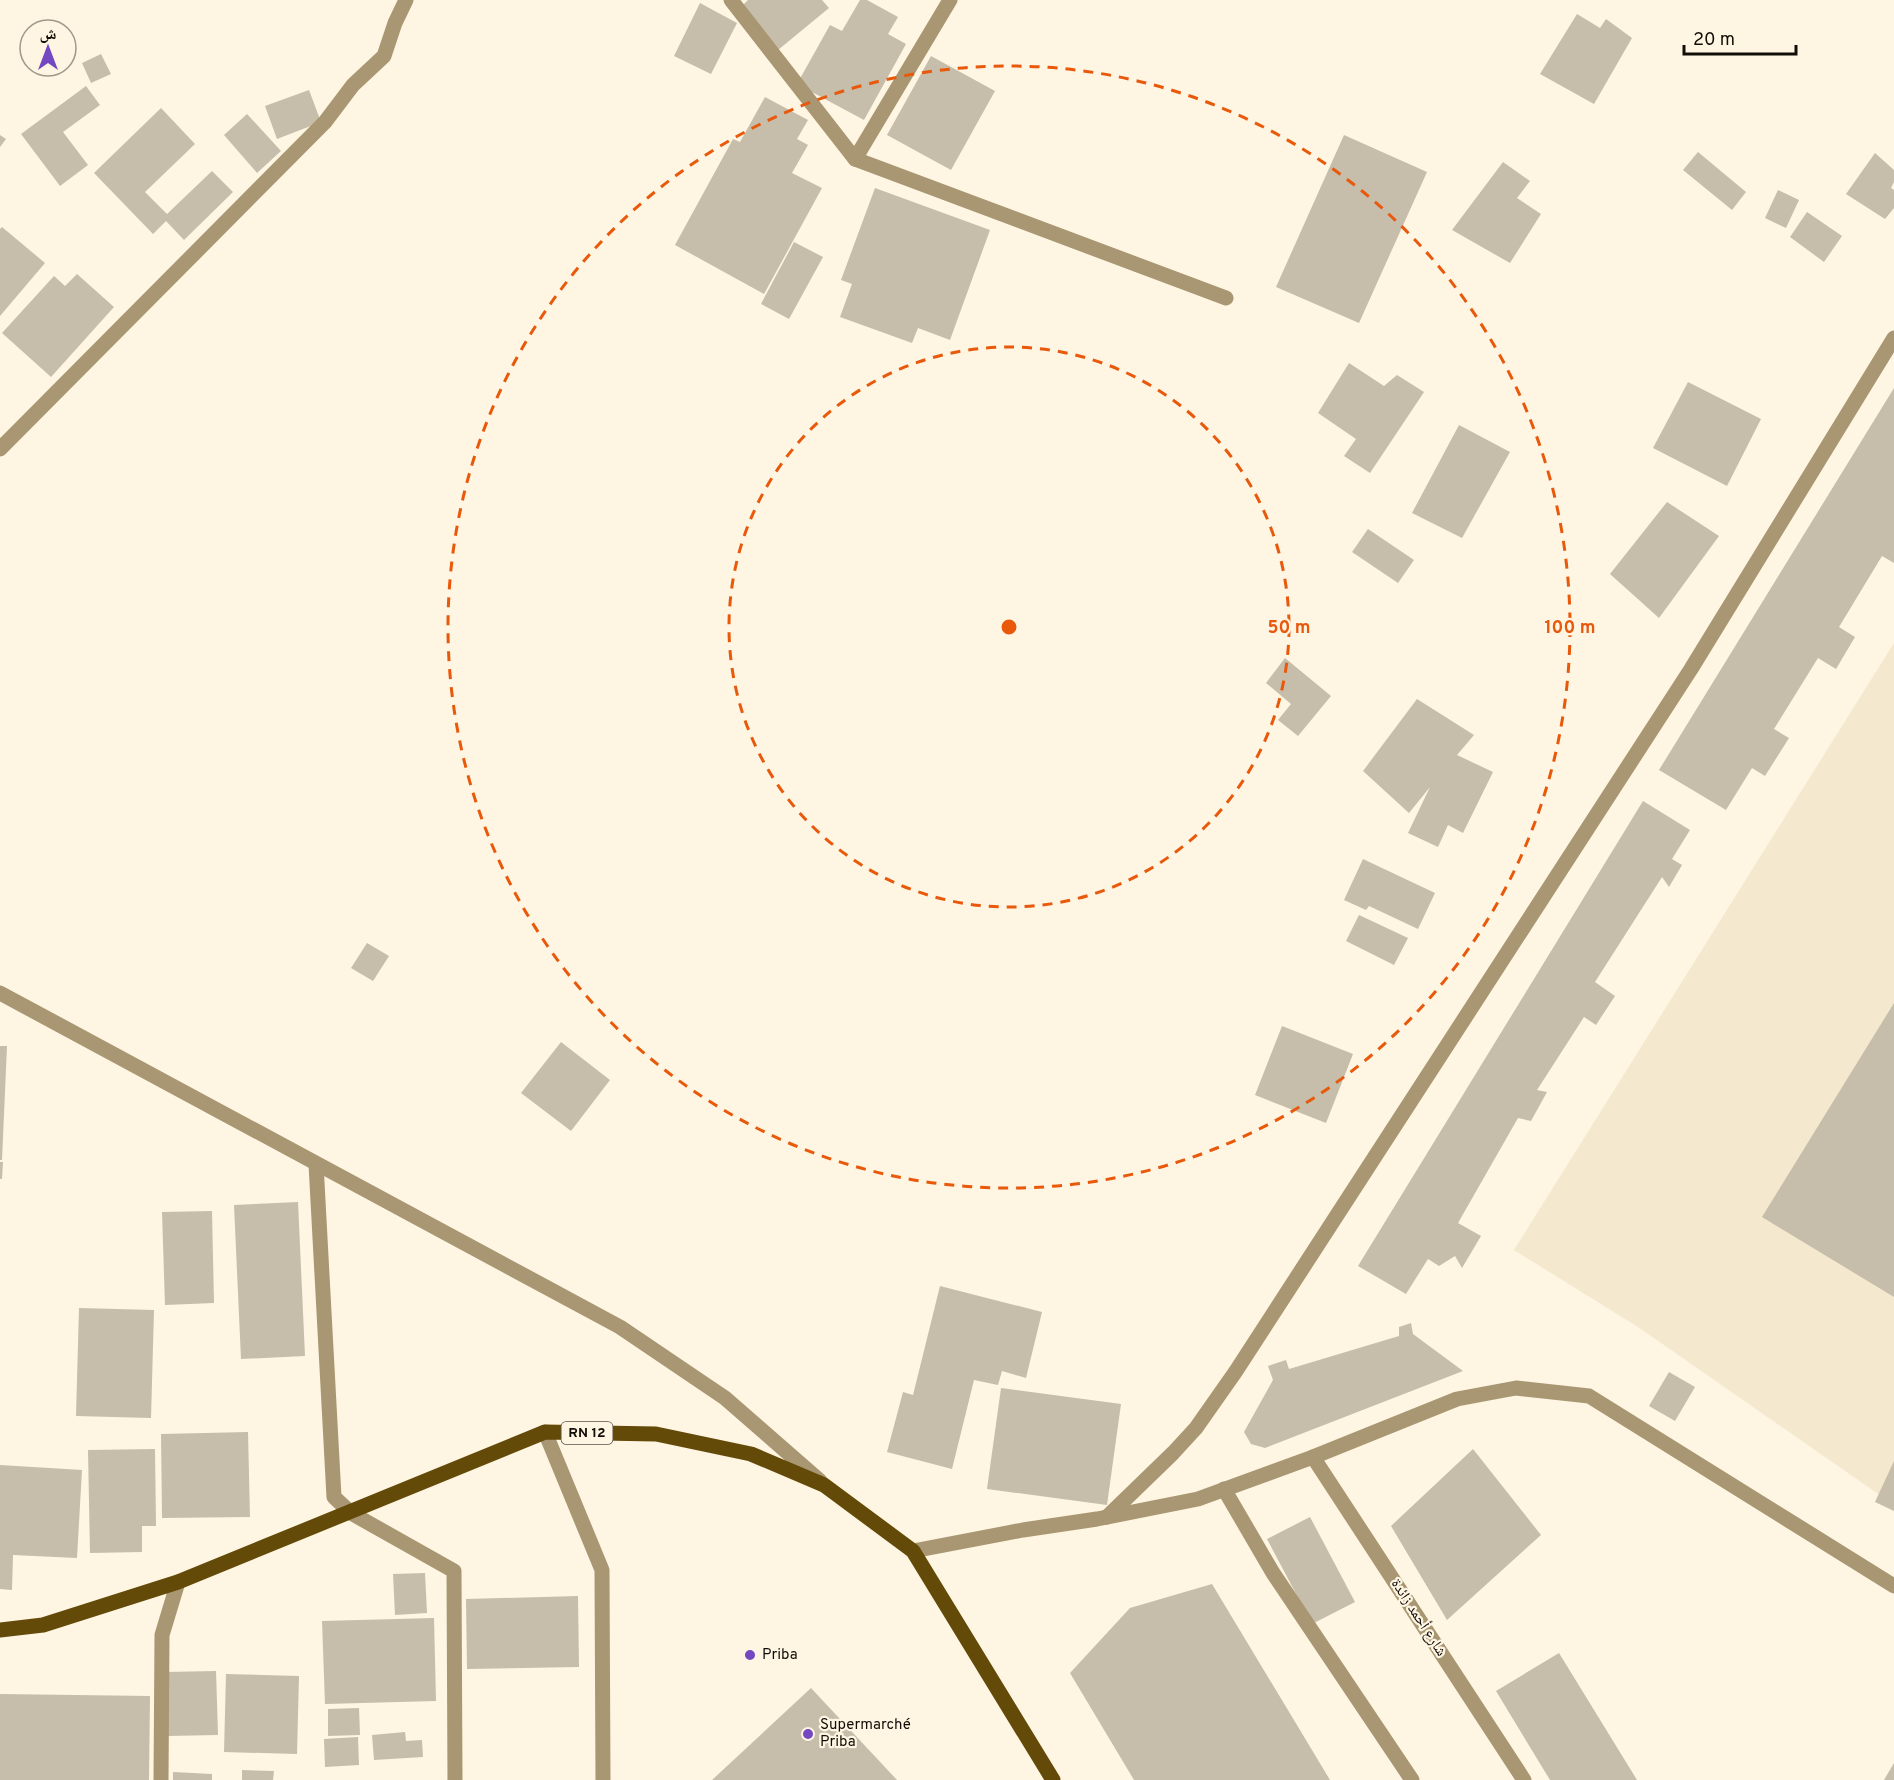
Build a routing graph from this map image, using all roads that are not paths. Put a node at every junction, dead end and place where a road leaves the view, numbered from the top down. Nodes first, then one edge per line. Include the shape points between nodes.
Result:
1 (406, 0) edge
2 (731, 0) edge
3 (950, 0) edge
4 (855, 159) junction
5 (1226, 298) dead end
6 (1894, 338) edge
7 (0, 449) edge
8 (0, 993) edge
9 (316, 1164) junction
10 (544, 1432) junction
11 (1313, 1457) junction
12 (824, 1485) junction
13 (1224, 1488) junction
14 (351, 1513) junction
15 (1107, 1517) junction
16 (913, 1551) junction
17 (178, 1582) junction
18 (1894, 1586) edge
19 (0, 1630) edge
20 (161, 1780) edge
21 (455, 1780) edge
22 (603, 1780) edge
23 (1053, 1780) edge
24 (1412, 1780) edge
25 (1524, 1780) edge

1 - 7 street via 384,56 353,85 325,122
2 - 4 street
3 - 4 street
4 - 5 street
6 - 15 street via 1692,669 1236,1371 1196,1428
8 - 9 street
9 - 12 street via 620,1327 725,1398
9 - 14 street via 334,1497
10 - 12 main road, RN 12 via 656,1434 751,1454
10 - 14 main road, RN 12
10 - 22 street via 602,1570
11 - 13 street
11 - 18 street via 1457,1399 1516,1388 1589,1396
11 - 25 street, شارع أحمد زائدة
12 - 16 main road, RN 12
13 - 15 street via 1198,1499
13 - 24 street via 1273,1573
14 - 17 main road, RN 12
14 - 21 street via 454,1571
15 - 16 street
16 - 23 main road, RN 12
17 - 19 main road, RN 12 via 43,1625
17 - 20 street via 162,1635

